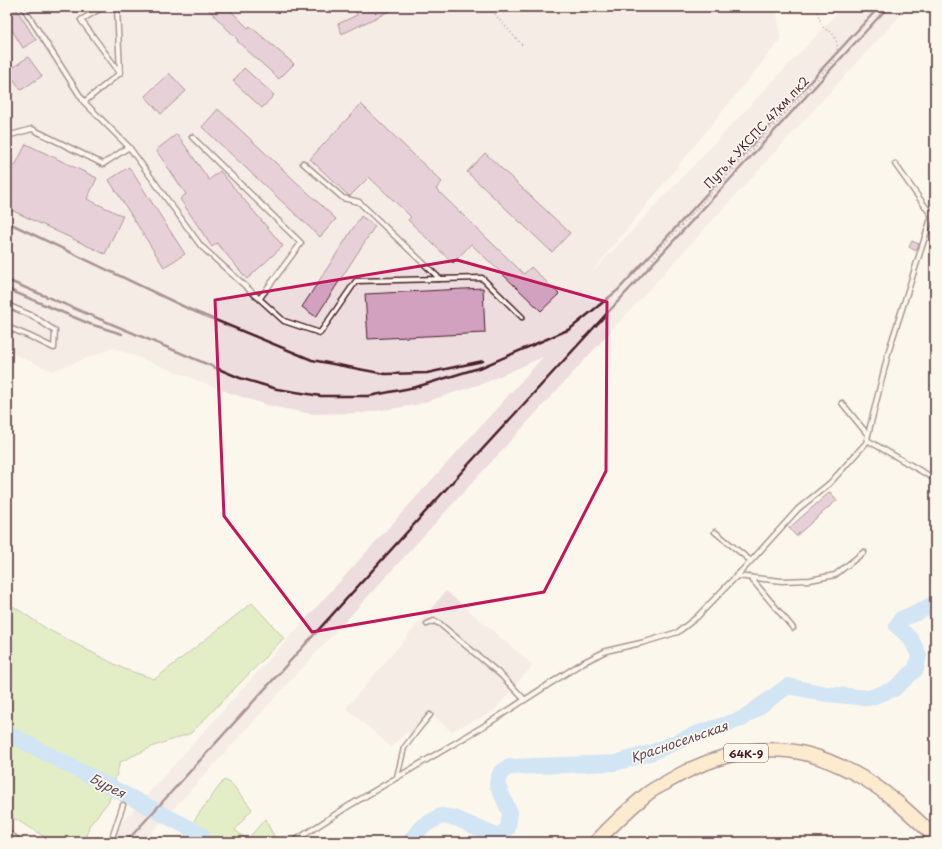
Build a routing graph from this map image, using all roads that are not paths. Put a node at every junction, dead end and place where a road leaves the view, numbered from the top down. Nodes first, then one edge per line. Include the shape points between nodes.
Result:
1 (22, 7) edge
2 (103, 7) edge
3 (117, 7) edge
4 (120, 73) junction
5 (84, 102) junction
6 (7, 136) edge
7 (192, 137) dead end
8 (130, 147) junction
9 (303, 163) dead end
10 (896, 164) dead end
11 (935, 210) edge
12 (932, 216) junction
13 (440, 279) junction
14 (260, 298) junction
15 (7, 305) edge
16 (522, 317) dead end
17 (7, 327) edge
18 (842, 403) dead end
19 (868, 438) junction
20 (935, 479) edge
21 (715, 532) dead end
22 (864, 552) dead end
23 (751, 561) junction
24 (736, 576) junction
25 (750, 577) junction
26 (427, 624) dead end
27 (793, 628) dead end
28 (524, 699) junction
29 (430, 716) dead end
30 (397, 777) junction
31 (123, 805) dead end
32 (935, 836) edge
33 (7, 838) edge
34 (13, 842) edge
35 (109, 842) edge
36 (292, 842) edge
37 (596, 842) edge

1 - 5 lane
2 - 4 lane via 81,20
3 - 4 lane
4 - 5 lane
5 - 8 lane
6 - 8 lane via 32,129 103,164
7 - 14 lane via 301,243
8 - 14 lane via 201,246
9 - 13 lane via 343,198 359,202
10 - 12 lane
11 - 12 lane
12 - 19 lane via 889,350
13 - 14 lane via 356,281 320,333 284,321
13 - 16 lane via 482,278
15 - 17 lane via 33,316 55,331 54,348
18 - 19 lane
19 - 20 lane
19 - 23 lane via 830,483 798,509
21 - 23 lane
22 - 25 lane via 835,575 810,580 782,581
23 - 24 lane
24 - 25 lane
24 - 28 lane via 697,617 678,632 606,651
25 - 27 lane
26 - 28 lane via 434,621 440,624 501,675
28 - 30 lane via 484,726
29 - 30 lane via 404,748
30 - 36 lane
31 - 35 lane
32 - 37 main road, 64К-9 via 882,790 855,773 806,754 764,750 706,762 678,775 648,793
33 - 34 main road

